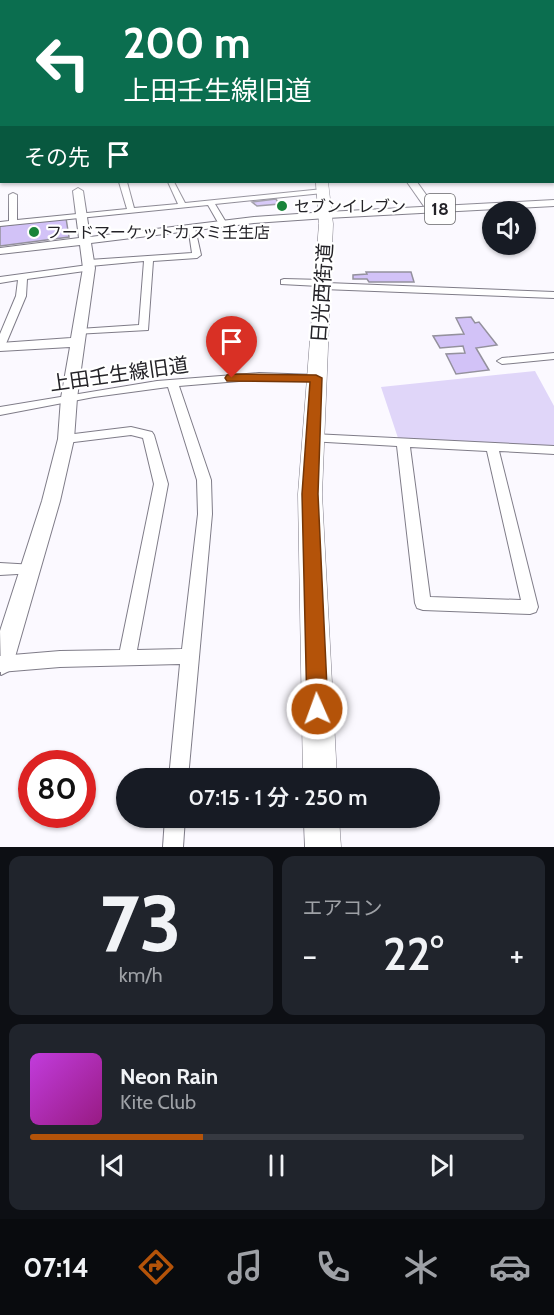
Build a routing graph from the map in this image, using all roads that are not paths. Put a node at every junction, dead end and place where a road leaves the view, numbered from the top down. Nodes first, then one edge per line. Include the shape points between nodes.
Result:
1 (123, 183) edge
2 (172, 183) edge
3 (413, 183) edge
4 (323, 186) edge
5 (78, 191) dead end
6 (13, 195) dead end
7 (210, 202) junction
8 (554, 203) edge
9 (182, 204) junction
10 (131, 210) junction
11 (432, 210) junction
12 (82, 215) junction
13 (327, 215) junction
14 (13, 223) junction
15 (0, 224) edge
16 (223, 224) junction
17 (191, 228) junction
18 (86, 240) junction
19 (0, 251) edge
20 (149, 259) junction
21 (89, 266) junction
22 (23, 277) junction
23 (0, 280) edge
24 (284, 282) dead end
25 (323, 284) junction
26 (554, 295) edge
27 (78, 337) junction
28 (0, 346) edge
29 (554, 356) edge
30 (502, 361) dead end
31 (316, 378) junction
32 (173, 384) junction
33 (69, 398) junction
34 (0, 411) edge
35 (313, 438) junction
36 (66, 439) junction
37 (403, 444) junction
38 (492, 447) junction
39 (554, 450) edge
40 (0, 569) edge
41 (30, 569) junction
42 (189, 656) junction
43 (127, 658) junction
44 (0, 664) edge
45 (179, 768) edge
46 (320, 768) edge
47 (174, 828) edge
48 (322, 828) edge
49 (173, 847) edge
50 (323, 847) edge

1 - 10 street
2 - 9 street
3 - 11 street
4 - 7 street
4 - 13 highway
5 - 12 street
6 - 14 street
7 - 9 street
7 - 16 street
8 - 11 main road, 日光西街道 / 18
9 - 10 street
10 - 12 street
11 - 13 main road, 日光西街道 / 18
12 - 14 street
12 - 18 street
13 - 16 street
13 - 25 highway, 日光西街道
14 - 15 street
16 - 17 street
17 - 18 street
17 - 20 street via 197,255
18 - 19 street
18 - 21 street
20 - 21 street
20 - 27 street via 144,328
21 - 22 street
21 - 27 street
22 - 23 street
22 - 28 street via 21,296
24 - 25 street
25 - 26 street
25 - 31 highway, 日光西街道
27 - 28 street
27 - 33 street
29 - 30 street
31 - 32 street, 上田壬生線旧道 via 252,377
31 - 35 highway, 日光西街道
32 - 33 street, 上田壬生線旧道
32 - 42 street via 204,480 205,514
33 - 34 street, 上田壬生線旧道
33 - 36 street
35 - 37 street
35 - 46 highway, 日光西街道 via 311,548
36 - 41 street
36 - 43 street via 131,431 148,435 161,484
37 - 38 street
37 - 38 street via 423,603 530,607
38 - 39 street
40 - 41 street
41 - 44 street
42 - 43 street
42 - 45 street
43 - 44 street
47 - 49 street
48 - 50 highway

